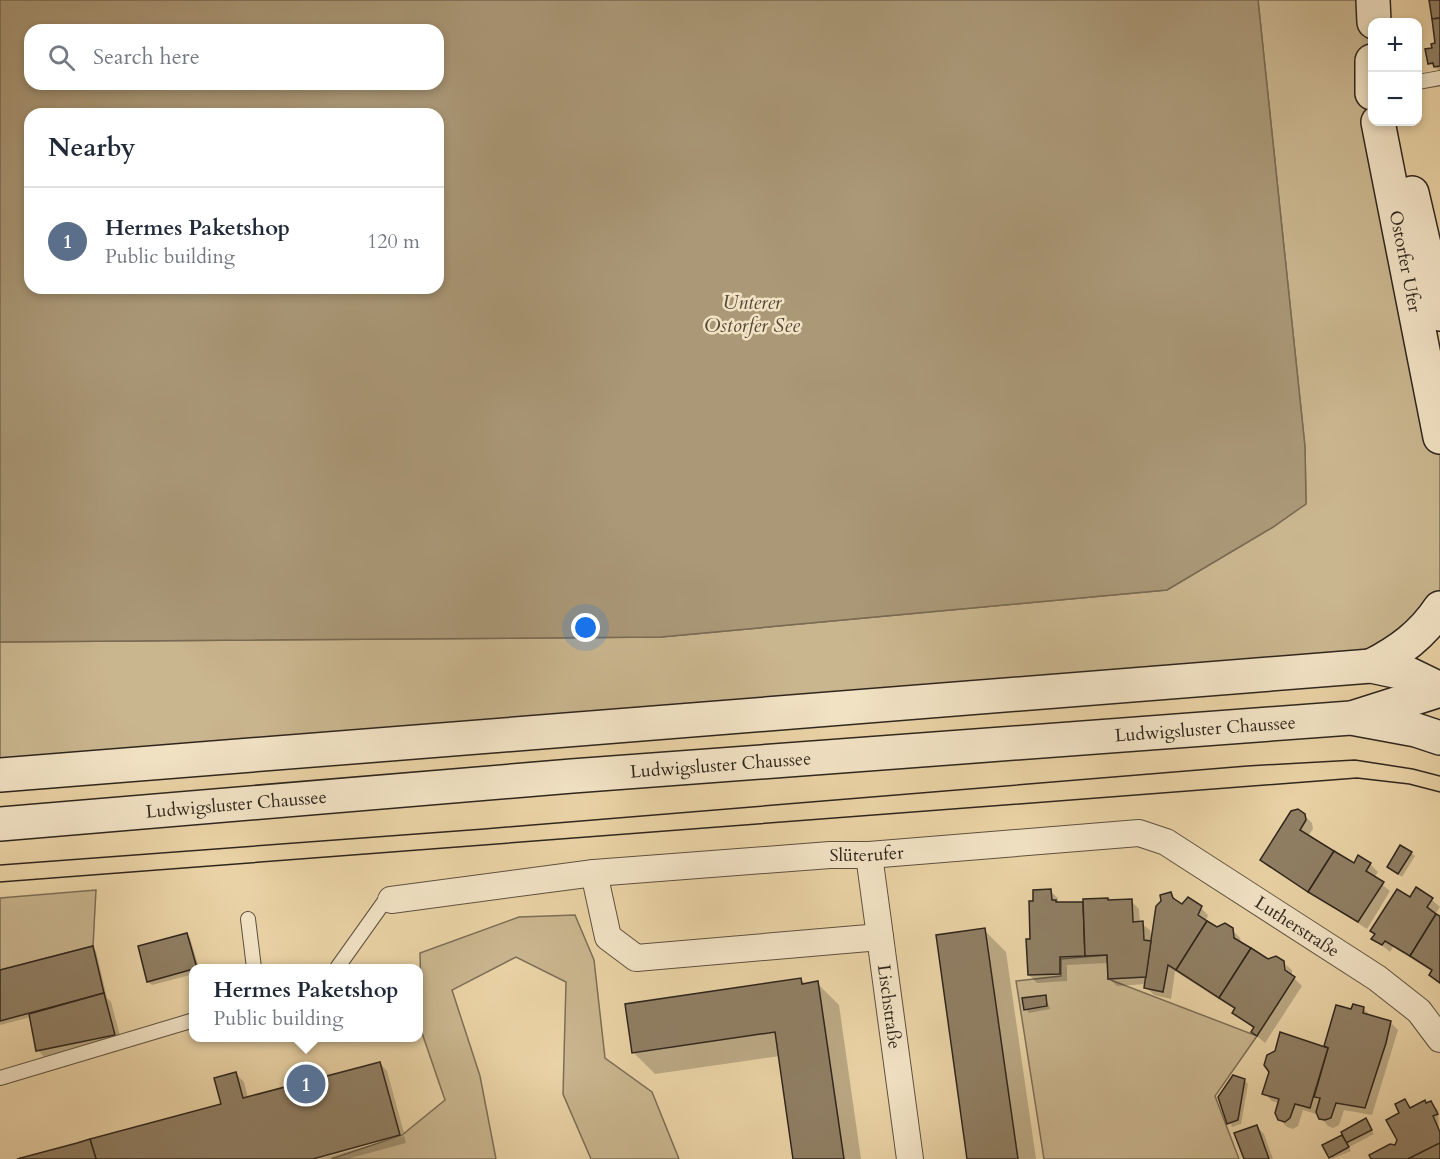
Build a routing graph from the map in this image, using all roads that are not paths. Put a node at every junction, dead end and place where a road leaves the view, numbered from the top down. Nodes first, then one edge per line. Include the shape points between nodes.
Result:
1 (1373, 0) edge
2 (1374, 18) edge
3 (1440, 78) edge
4 (1422, 81) edge
5 (1378, 126) edge
6 (1396, 126) edge
7 (1432, 241) edge
8 (1440, 314) edge
9 (1440, 437) edge
10 (1440, 608) edge
11 (1371, 666) junction
12 (1440, 690) edge
13 (1351, 718) junction
14 (1440, 738) edge
15 (0, 775) edge
16 (0, 824) edge
17 (1139, 833) joint
18 (869, 855) junction
19 (594, 873) junction
20 (391, 900) joint
21 (248, 920) dead end
22 (880, 937) junction
23 (253, 964) edge
24 (341, 964) edge
25 (189, 1021) edge
26 (1440, 1039) edge
27 (0, 1078) edge
28 (910, 1159) edge

1 - 2 street
3 - 4 lane
5 - 9 street, Ostorfer Ufer
6 - 7 street, Ostorfer Ufer
7 - 8 street, Ostorfer Ufer
10 - 11 street via 1426,629 1399,651
11 - 12 street via 1409,674
11 - 15 street
12 - 13 street
13 - 14 street, Ludwigsluster Chaussee
13 - 16 street, Ludwigsluster Chaussee via 572,776
17 - 18 street, Slüterufer
17 - 26 street, Lutherstraße via 1166,843 1377,978 1419,1011
18 - 19 street, Slüterufer
18 - 22 street, Lischstraße
19 - 20 street, Slüterufer
19 - 22 street via 608,936 636,958
20 - 24 lane via 384,902
21 - 23 lane
22 - 28 street, Lischstraße
25 - 27 lane

